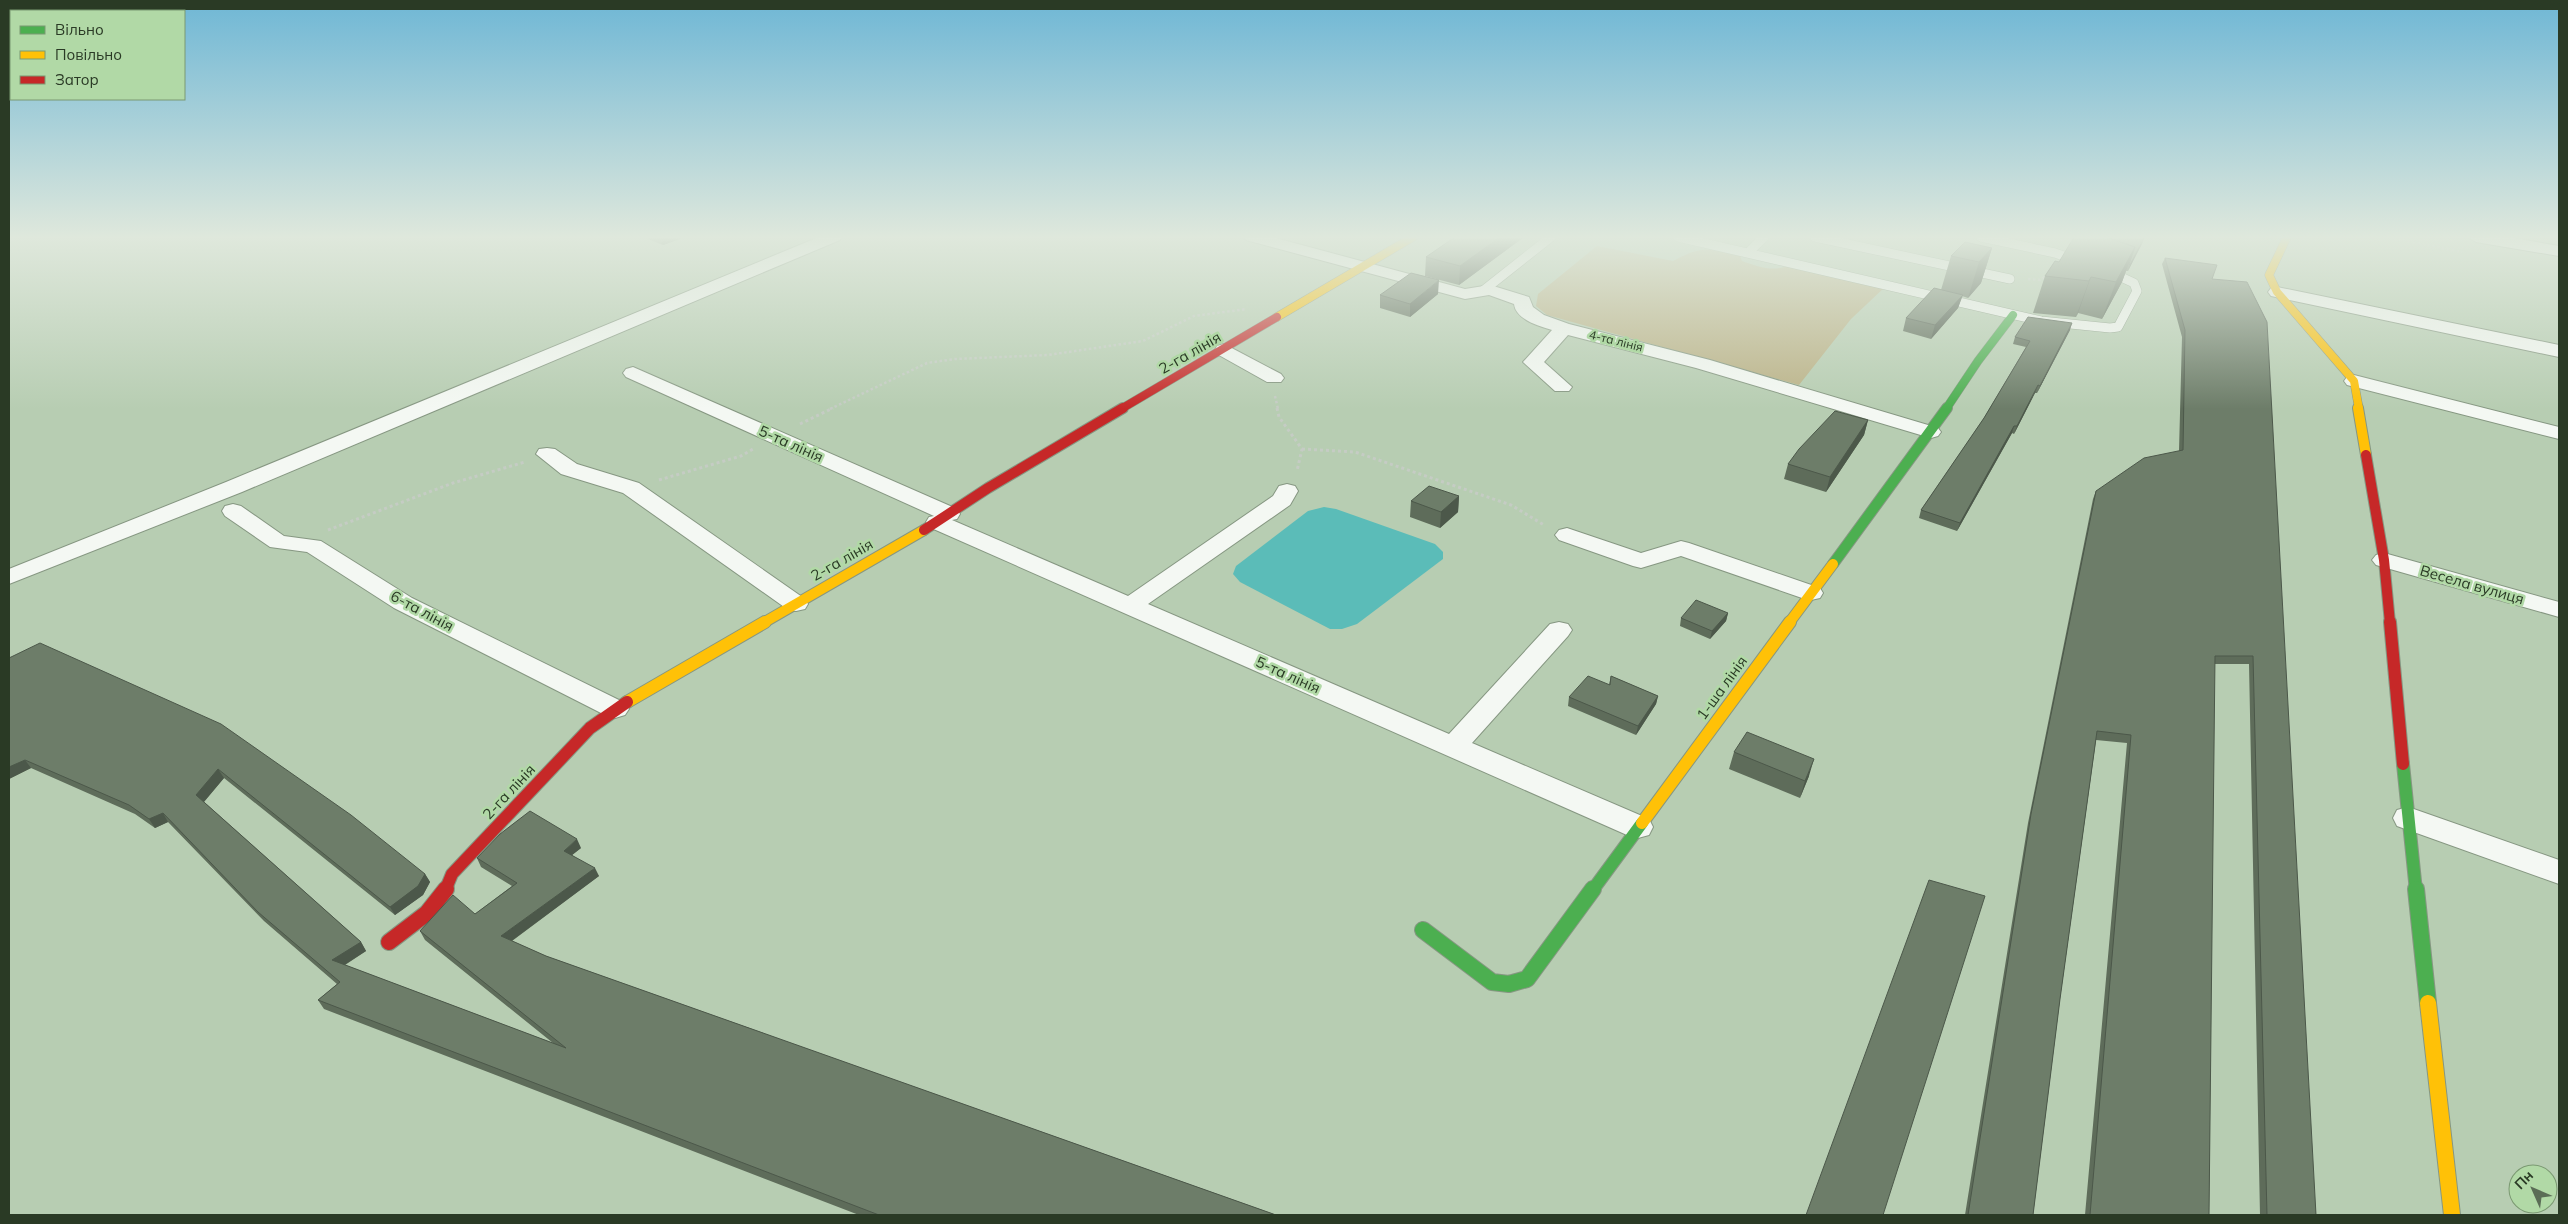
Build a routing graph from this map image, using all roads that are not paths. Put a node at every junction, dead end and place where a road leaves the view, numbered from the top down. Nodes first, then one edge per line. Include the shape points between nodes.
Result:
1 (699, 294) edge
2 (1319, 294) edge
3 (1499, 294) edge
4 (1922, 294) edge
5 (2134, 294) edge
6 (2279, 294) edge
7 (2287, 294) edge
8 (2013, 316) junction
9 (1563, 328) junction
10 (1224, 350) junction
11 (2559, 351) edge
12 (633, 373) dead end
13 (1274, 378) road end
14 (2354, 382) junction
15 (1562, 387) dead end
16 (1930, 432) junction
17 (2559, 433) edge
18 (551, 456) road end
19 (1287, 490) road end
20 (233, 511) dead end
21 (943, 518) junction
22 (1567, 535) road end
23 (2384, 560) junction
24 (9, 577) edge
25 (1811, 593) junction
26 (796, 604) junction
27 (1130, 606) junction
28 (2559, 610) edge
29 (1559, 630) dead end
30 (615, 709) junction
31 (1453, 747) junction
32 (2408, 818) junction
33 (1638, 827) junction
34 (2559, 872) edge
35 (1422, 930) dead end
36 (390, 942) dead end
37 (2452, 1215) edge

1 - 24 street
2 - 10 street, 2-га лінія
3 - 9 street, 4-та лінія via 1523,301 1524,309 1538,319
4 - 8 lane
5 - 8 lane via 2118,327 2084,326
6 - 14 street
7 - 11 street
8 - 16 street, 1-ша лінія
9 - 15 street via 1533,362
9 - 16 street, 4-та лінія via 1703,364
10 - 13 street
10 - 21 street, 2-га лінія via 988,488
12 - 21 street, 5-та лінія via 776,437
14 - 17 street
14 - 23 street
16 - 25 street, 1-ша лінія
18 - 26 street via 569,469 631,488
19 - 27 street via 1282,500
20 - 30 street, 6-та лінія via 278,542 313,546 403,604
21 - 26 street, 2-га лінія
21 - 27 street, 5-та лінія
22 - 25 street via 1641,561 1681,548
23 - 28 street, Весела вулиця
23 - 32 street
25 - 33 street, 1-ша лінія
26 - 30 street, 2-га лінія
27 - 31 street, 5-та лінія
29 - 31 street
30 - 36 street, 2-га лінія via 590,728 452,874 450,887 437,906
31 - 33 street, 5-та лінія
32 - 34 street
32 - 37 street
33 - 35 street, 1-ша лінія via 1527,979 1509,984 1492,982

